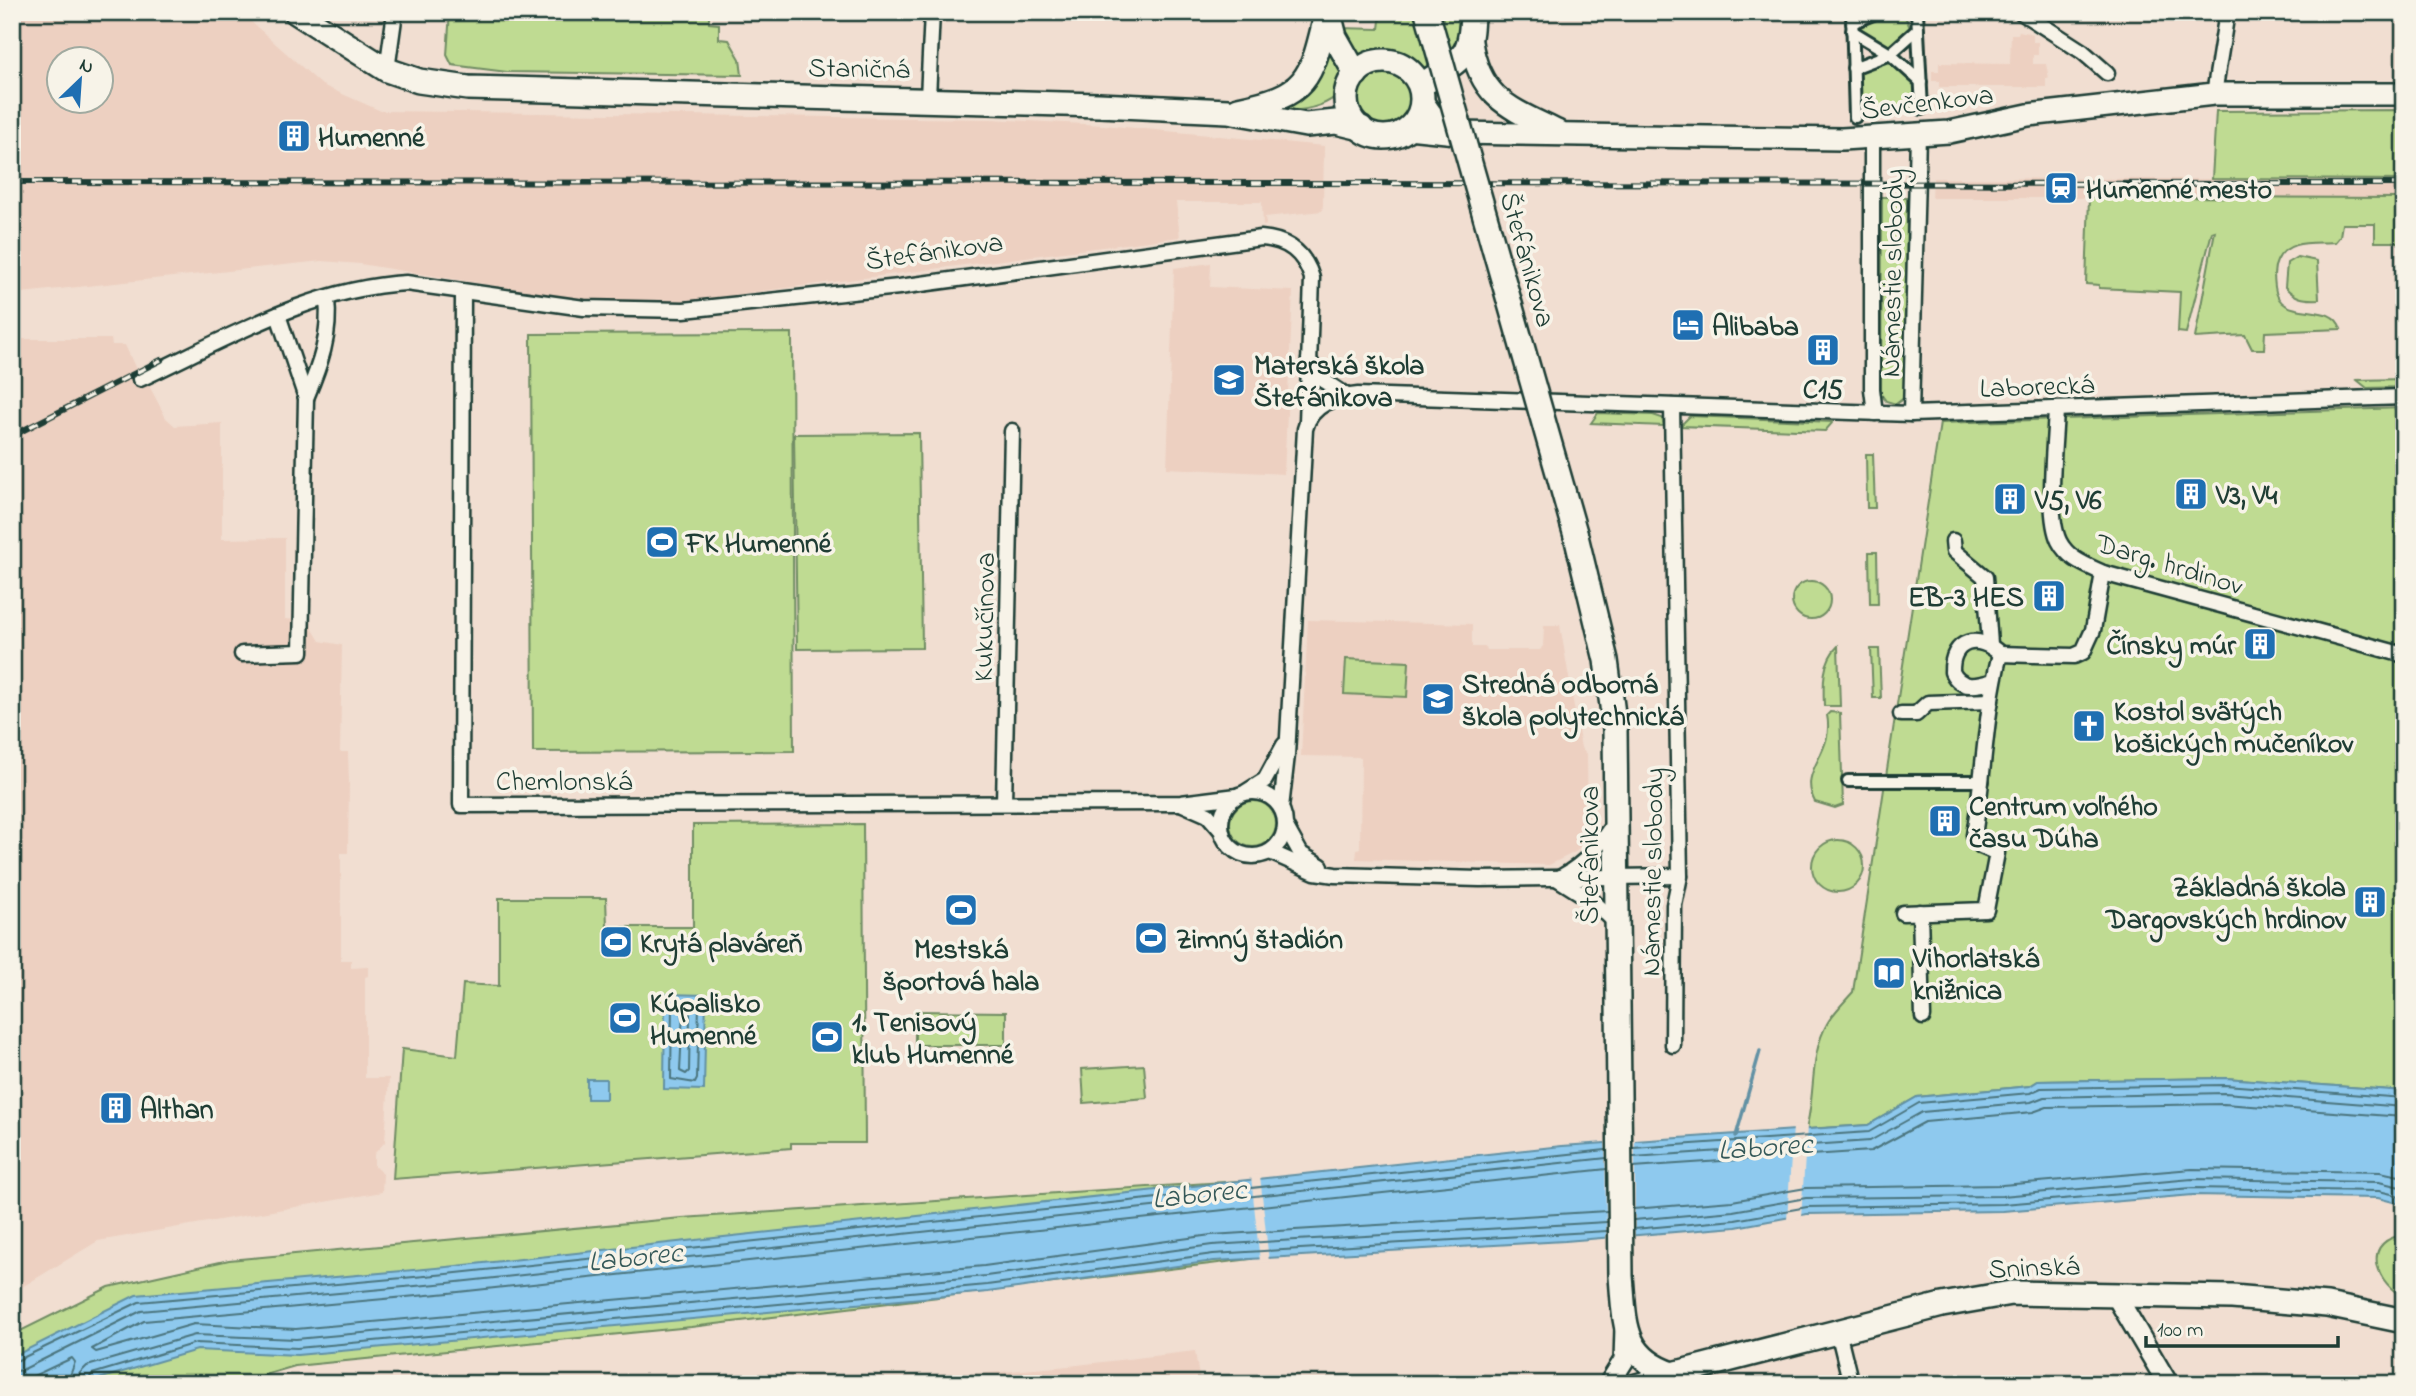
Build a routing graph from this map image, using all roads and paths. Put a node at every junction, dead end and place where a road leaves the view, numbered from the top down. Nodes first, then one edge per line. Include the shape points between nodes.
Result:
1 (296, 12) edge
2 (396, 12) edge
3 (932, 12) edge
4 (1328, 12) edge
5 (1427, 12) edge
6 (1472, 12) edge
7 (1878, 12) edge
8 (1917, 12) edge
9 (2021, 12) edge
10 (2227, 12) edge
11 (1852, 22) edge
12 (1918, 29) junction
13 (1471, 42) junction
14 (1890, 54) junction
15 (1853, 68) junction
16 (387, 70) junction
17 (2107, 73) dead end
18 (1356, 74) junction
19 (1921, 82) junction
20 (1421, 94) junction
21 (2214, 94) junction
22 (2404, 94) edge
23 (928, 99) junction
24 (1347, 99) junction
25 (1922, 109) dead end
26 (1228, 111) junction
27 (1855, 117) dead end
28 (1276, 121) junction
29 (1361, 128) junction
30 (1408, 128) junction
31 (1456, 133) junction
32 (1562, 133) junction
33 (1918, 134) junction
34 (1872, 137) junction
35 (463, 292) junction
36 (327, 299) junction
37 (278, 315) junction
38 (1309, 360) junction
39 (140, 379) dead end
40 (1347, 396) junction
41 (2404, 397) edge
42 (306, 398) junction
43 (1672, 406) junction
44 (2056, 409) junction
45 (1875, 413) junction
46 (1910, 414) junction
47 (1307, 422) junction
48 (1012, 431) dead end
49 (1953, 541) dead end
50 (2103, 573) junction
51 (1995, 649) junction
52 (242, 654) dead end
53 (2404, 655) edge
54 (1993, 681) junction
55 (1991, 701) junction
56 (1900, 714) dead end
57 (1287, 737) junction
58 (1983, 781) junction
59 (1848, 782) dead end
60 (1242, 794) junction
61 (1004, 803) junction
62 (1181, 803) junction
63 (1281, 807) junction
64 (1618, 817) junction
65 (1286, 827) junction
66 (1221, 830) junction
67 (1270, 852) junction
68 (1335, 874) junction
69 (1680, 876) junction
70 (1619, 877) junction
71 (1556, 879) junction
72 (1920, 912) junction
73 (1903, 913) dead end
74 (1618, 925) junction
75 (1923, 1017) dead end
76 (1673, 1045) dead end
77 (2115, 1294) junction
78 (1625, 1318) junction
79 (2404, 1321) edge
80 (1838, 1331) junction
81 (1673, 1374) junction
82 (1609, 1384) edge
83 (1636, 1384) edge
84 (1851, 1384) edge
85 (2168, 1384) edge

1 - 16 main road, Staničná
2 - 16 street
3 - 23 street
4 - 18 main road via 1335,37
4 - 26 main road via 1316,60 1302,83 1270,102
5 - 64 main road, Štefánikova, bridge via 1576,536 1612,694
6 - 13 main road
7 - 11 street
8 - 12 street
9 - 17 street
10 - 21 street
11 - 14 street
11 - 15 street
12 - 14 street
12 - 19 street
13 - 20 main road
13 - 32 main road via 1475,68 1488,88 1509,108
14 - 15 street
14 - 19 street
15 - 27 street
16 - 23 main road, Staničná via 440,84 560,92
18 - 20 main road via 1370,64 1392,62 1411,72
18 - 24 main road
19 - 25 street
20 - 30 main road via 1418,116
20 - 31 main road via 1431,114
21 - 22 main road, Ševčenkova
21 - 33 main road, Ševčenkova via 2028,115
23 - 26 main road, Staničná
24 - 28 main road
24 - 29 main road via 1350,115
26 - 28 main road, Staničná
28 - 29 main road, Staničná via 1336,122
29 - 30 main road via 1381,136
30 - 31 main road, Ševčenkova
31 - 32 main road, Ševčenkova
32 - 34 main road, Ševčenkova
33 - 34 main road, Ševčenkova
33 - 46 street, Námestie slobody
34 - 45 street, Námestie slobody
35 - 36 street, Štefánikova via 396,284
35 - 38 street, Štefánikova via 584,308 684,310 899,287 1261,238 1284,242 1309,268
35 - 61 street, Chemlonská via 461,805
36 - 37 street, Štefánikova
36 - 42 street via 330,325
37 - 39 street, Štefánikova
37 - 42 street
38 - 40 street via 1321,379
38 - 47 street, Štefánikova
40 - 43 street
40 - 47 street via 1322,404
41 - 44 street, Laborecká
42 - 52 street via 301,652
43 - 45 street, Laborecká
43 - 69 street, Námestie slobody
44 - 46 street, Laborecká
44 - 50 street, Darg. hrdinov via 2054,522 2060,543 2075,560
45 - 46 street, Laborecká
47 - 57 street, Štefánikova
48 - 61 street, Kukučínova
49 - 51 street via 1954,551 1985,577
50 - 51 street via 2093,630 2083,652 2074,656
50 - 53 street, Darg. hrdinov
51 - 54 street
51 - 54 street via 1971,641 1958,648 1952,660 1955,678 1971,687
54 - 55 street
55 - 56 street via 1928,703 1916,714
55 - 58 street
57 - 60 street, Štefánikova via 1265,780
57 - 63 street, Štefánikova
58 - 59 street
58 - 72 street via 1974,835 1981,846 1997,853 1986,910
60 - 62 street, Chemlonská
60 - 63 street via 1266,794
60 - 66 street via 1224,810
61 - 62 street, Chemlonská
62 - 66 street, Chemlonská via 1208,815
63 - 65 street
64 - 70 main road, Štefánikova
64 - 71 street via 1591,856
65 - 67 street
65 - 68 street via 1301,854
66 - 67 street via 1224,840 1240,854 1250,857
67 - 68 street, Štefánikova via 1315,872
68 - 71 street, Štefánikova
69 - 70 street, Štefánikova
69 - 76 street, Námestie slobody via 1674,905
70 - 71 street, Štefánikova
70 - 74 main road, Štefánikova
71 - 74 street via 1593,901
72 - 73 street
72 - 75 street
74 - 78 main road, Štefánikova
77 - 79 main road, Sninská via 2283,1301
77 - 80 main road, Sninská via 2011,1293
77 - 85 street
78 - 81 main road, Štefánikova via 1635,1351
78 - 82 street via 1624,1360
80 - 81 main road, Sninská
80 - 84 street
81 - 83 street

